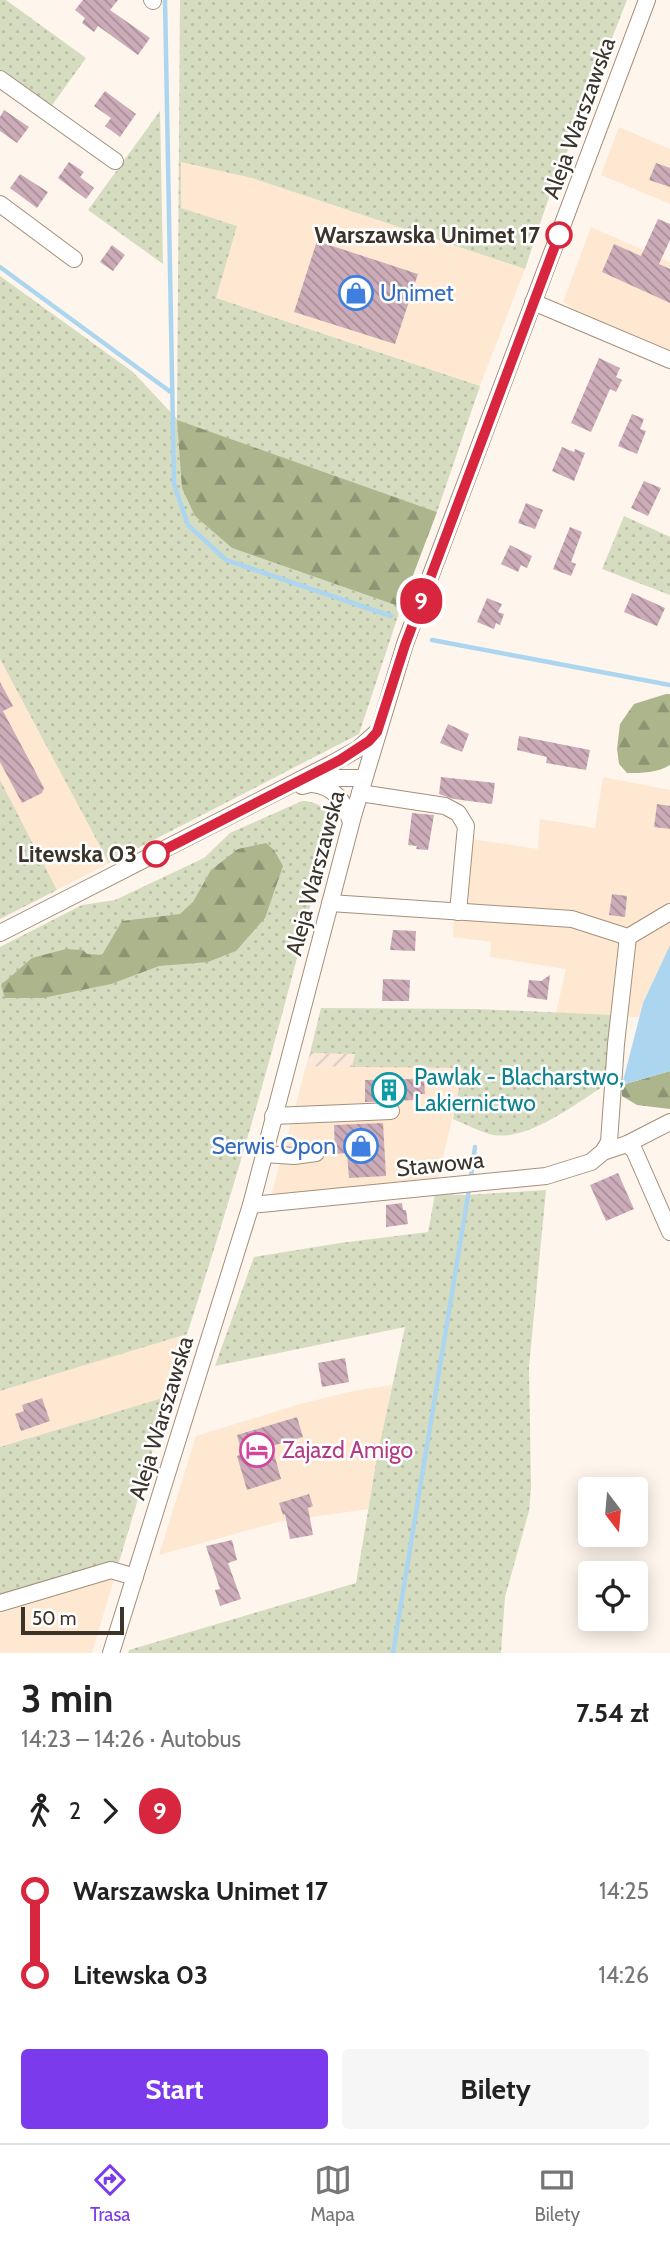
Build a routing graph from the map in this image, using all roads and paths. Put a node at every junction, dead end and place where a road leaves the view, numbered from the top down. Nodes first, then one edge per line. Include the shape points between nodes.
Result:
1 (647, 0) edge
2 (0, 79) edge
3 (115, 161) dead end
4 (0, 204) edge
5 (74, 259) dead end
6 (533, 302) junction
7 (670, 359) edge
8 (377, 732) junction
9 (325, 767) junction
10 (312, 785) junction
11 (362, 786) junction
12 (265, 798) junction
13 (351, 822) junction
14 (330, 903) junction
15 (458, 912) junction
16 (670, 912) edge
17 (0, 933) edge
18 (628, 937) junction
19 (391, 1111) dead end
20 (274, 1116) junction
21 (670, 1122) edge
22 (627, 1144) junction
23 (603, 1152) junction
24 (316, 1153) dead end
25 (264, 1154) junction
26 (251, 1205) junction
27 (670, 1232) edge
28 (135, 1577) junction
29 (0, 1603) edge
30 (111, 1653) edge

1 - 6 street, Aleja Warszawska
2 - 3 street
4 - 5 street
6 - 7 street
6 - 8 street, Aleja Warszawska
8 - 9 street
8 - 11 street, Aleja Warszawska
9 - 11 street via 353,768
9 - 12 street
10 - 11 street via 334,778
10 - 12 street
10 - 13 street via 332,791
11 - 13 street, Aleja Warszawska
11 - 15 street via 458,813 466,825
12 - 17 street
13 - 14 street, Aleja Warszawska
14 - 15 street
14 - 20 street, Aleja Warszawska
15 - 18 street via 572,919
16 - 18 street
18 - 23 street via 609,1142
19 - 20 street
20 - 25 street, Aleja Warszawska
21 - 22 street, Stawowa
22 - 23 street, Stawowa
22 - 27 street via 634,1150
23 - 26 street, Stawowa via 591,1162 546,1176
24 - 25 street
25 - 26 street, Aleja Warszawska
26 - 28 street, Aleja Warszawska
28 - 29 street via 111,1570
28 - 30 street, Aleja Warszawska

